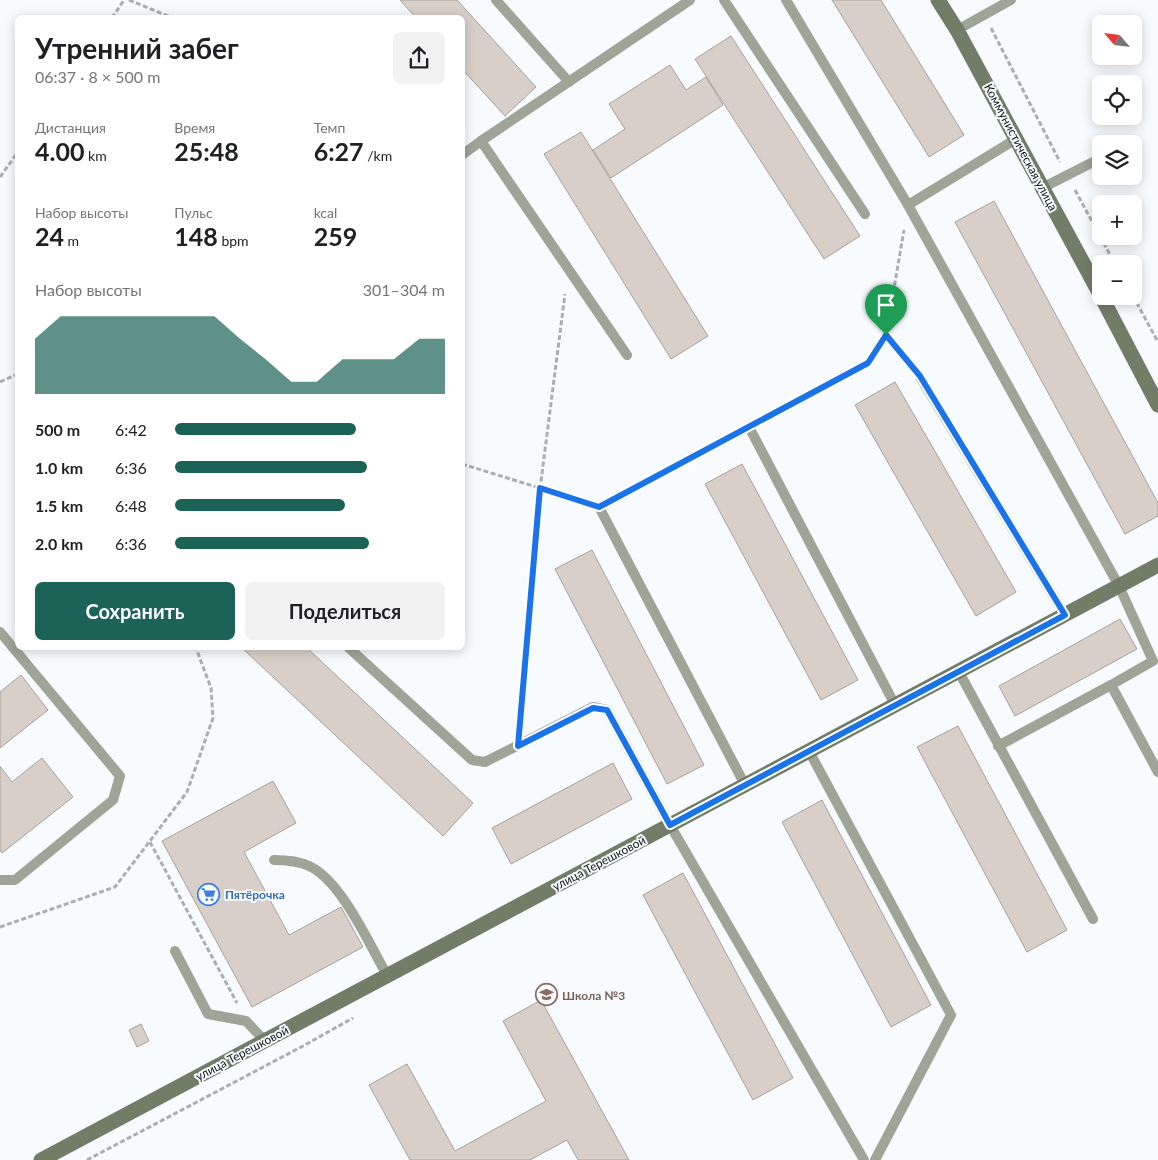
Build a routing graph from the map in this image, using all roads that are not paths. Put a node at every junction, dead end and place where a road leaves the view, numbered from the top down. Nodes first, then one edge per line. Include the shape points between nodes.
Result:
1 (496, 0) edge
2 (690, 0) edge
3 (724, 0) edge
4 (786, 0) edge
5 (938, 0) edge
6 (1011, 0) edge
7 (958, 30) junction
8 (569, 82) junction
9 (1016, 139) junction
10 (481, 141) junction
11 (465, 153) edge
12 (1092, 163) edge
13 (1042, 188) junction
14 (908, 205) junction
15 (866, 214) dead end
16 (1092, 280) edge
17 (1106, 305) edge
18 (627, 355) dead end
19 (920, 376) road end
20 (1158, 405) edge
21 (749, 427) road end
22 (599, 507) road end
23 (1158, 565) edge
24 (1119, 586) junction
25 (1065, 615) junction
26 (0, 632) edge
27 (351, 650) edge
28 (959, 672) junction
29 (1111, 685) junction
30 (895, 705) junction
31 (998, 746) junction
32 (809, 751) junction
33 (1158, 772) edge
34 (745, 785) junction
35 (670, 825) junction
36 (274, 860) dead end
37 (0, 880) edge
38 (1093, 919) dead end
39 (175, 951) dead end
40 (387, 975) junction
41 (265, 1041) junction
42 (41, 1160) edge
43 (864, 1160) edge
44 (875, 1160) edge

1 - 8 lane
2 - 8 lane
3 - 15 lane
4 - 14 lane
5 - 7 street, Коммунистическая улица
6 - 7 lane
7 - 9 street, Коммунистическая улица
8 - 10 lane
9 - 13 street, Коммунистическая улица
9 - 14 lane
10 - 11 lane
10 - 18 lane
12 - 13 lane
13 - 16 street, Коммунистическая улица
14 - 24 lane
17 - 20 street, Коммунистическая улица
19 - 25 lane
21 - 30 lane
22 - 34 lane
23 - 24 street, улица Терешковой
24 - 25 street, улица Терешковой
24 - 29 lane via 1153,661
25 - 28 street, улица Терешковой
26 - 37 lane via 120,776 113,800 15,880
27 - 35 lane via 472,760 485,762 593,708 607,710
28 - 30 street, улица Терешковой
28 - 31 lane
29 - 31 lane
29 - 33 lane
30 - 32 street, улица Терешковой
31 - 38 lane
32 - 34 street, улица Терешковой
32 - 44 lane via 951,1015
34 - 35 street, улица Терешковой
35 - 40 street, улица Терешковой
35 - 43 lane
36 - 40 lane via 293,861 323,874 338,891
39 - 41 lane via 208,1014 246,1021
40 - 41 street, улица Терешковой
41 - 42 street, улица Терешковой

